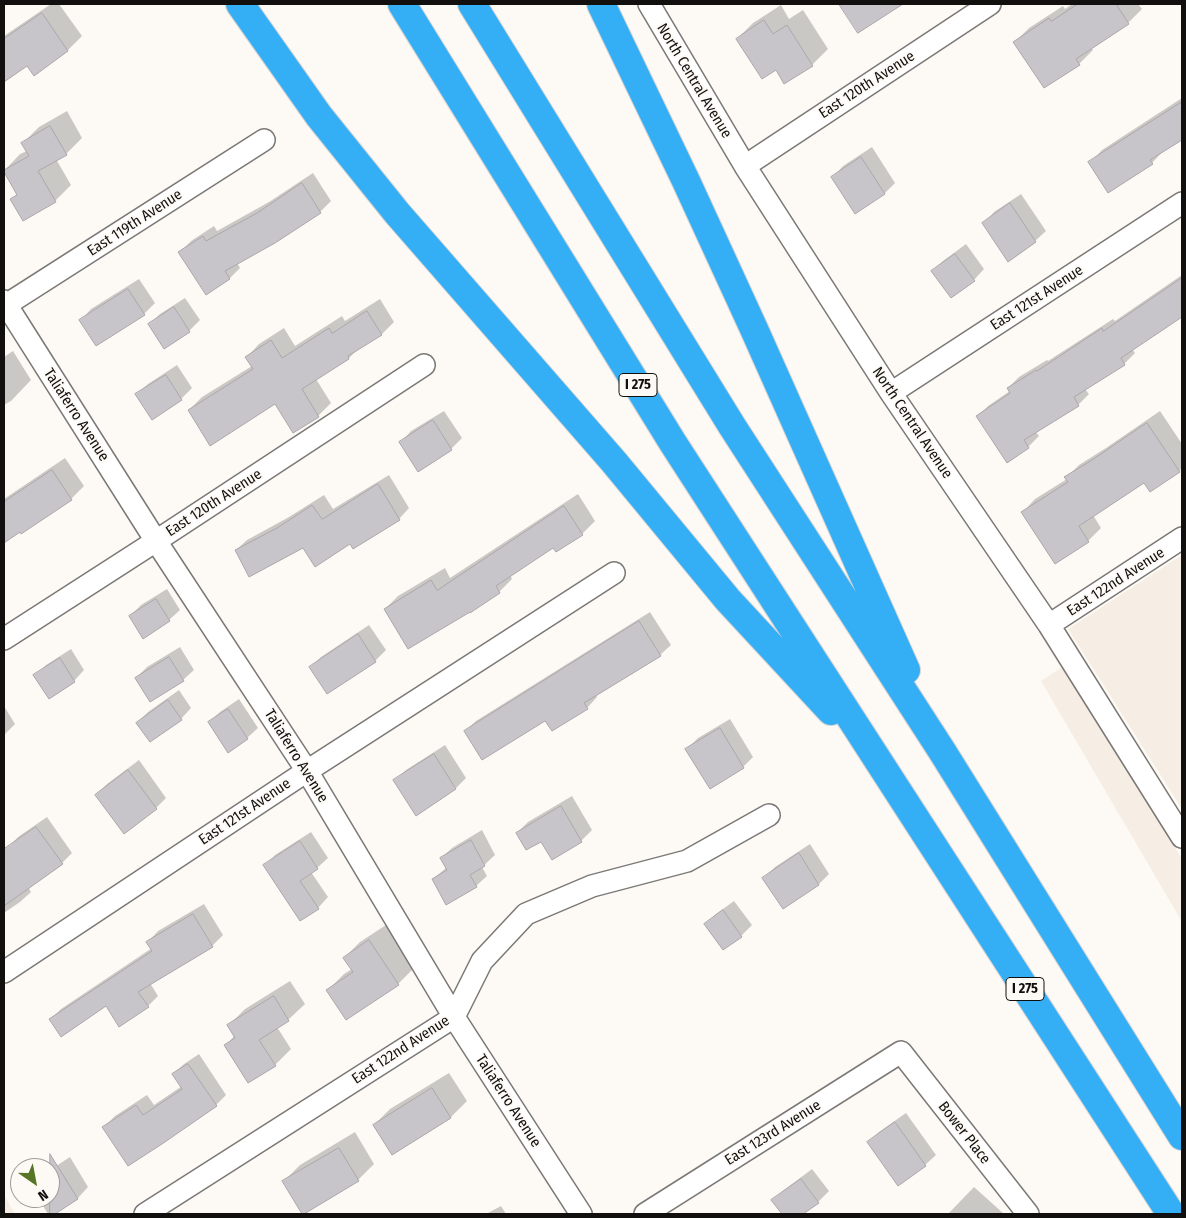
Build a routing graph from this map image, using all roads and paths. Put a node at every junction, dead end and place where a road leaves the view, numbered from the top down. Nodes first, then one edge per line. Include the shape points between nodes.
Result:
1 (240, 4) edge
2 (402, 4) edge
3 (472, 4) edge
4 (601, 4) edge
5 (649, 4) edge
6 (990, 4) edge
7 (264, 140) dead end
8 (745, 166) junction
9 (1182, 203) edge
10 (5, 303) edge
11 (424, 365) dead end
12 (891, 393) junction
13 (1182, 538) edge
14 (156, 540) junction
15 (614, 573) dead end
16 (1049, 625) junction
17 (4, 639) edge
18 (942, 751) junction
19 (879, 764) junction
20 (307, 771) junction
21 (769, 815) dead end
22 (1182, 837) edge
23 (4, 972) edge
24 (454, 1017) junction
25 (901, 1052) joint
26 (1182, 1136) edge
27 (145, 1214) edge
28 (581, 1214) edge
29 (645, 1214) edge
30 (1028, 1214) edge
31 (1171, 1214) edge

1 - 19 highway via 319,116 397,213 614,462 728,600
2 - 19 highway, I 275 via 673,443
3 - 18 highway via 732,426
4 - 18 highway via 754,329
5 - 8 street, North Central Avenue
6 - 8 street, East 120th Avenue
7 - 10 street, East 119th Avenue
8 - 12 street, North Central Avenue
9 - 12 street, East 121st Avenue
10 - 14 street, Taliaferro Avenue
11 - 14 street, East 120th Avenue
12 - 16 street, North Central Avenue
13 - 16 street, East 122nd Avenue
14 - 17 street, East 120th Avenue
14 - 20 street, Taliaferro Avenue
15 - 20 street, East 121st Avenue
16 - 22 street, North Central Avenue
18 - 26 highway
19 - 31 highway, I 275
20 - 23 street, East 121st Avenue
20 - 24 street, Taliaferro Avenue
21 - 24 street, East 122nd Avenue via 687,861 592,886 526,914 482,961
24 - 27 street, East 122nd Avenue
24 - 28 street, Taliaferro Avenue
25 - 29 street, East 123rd Avenue
25 - 30 street, Bower Place

